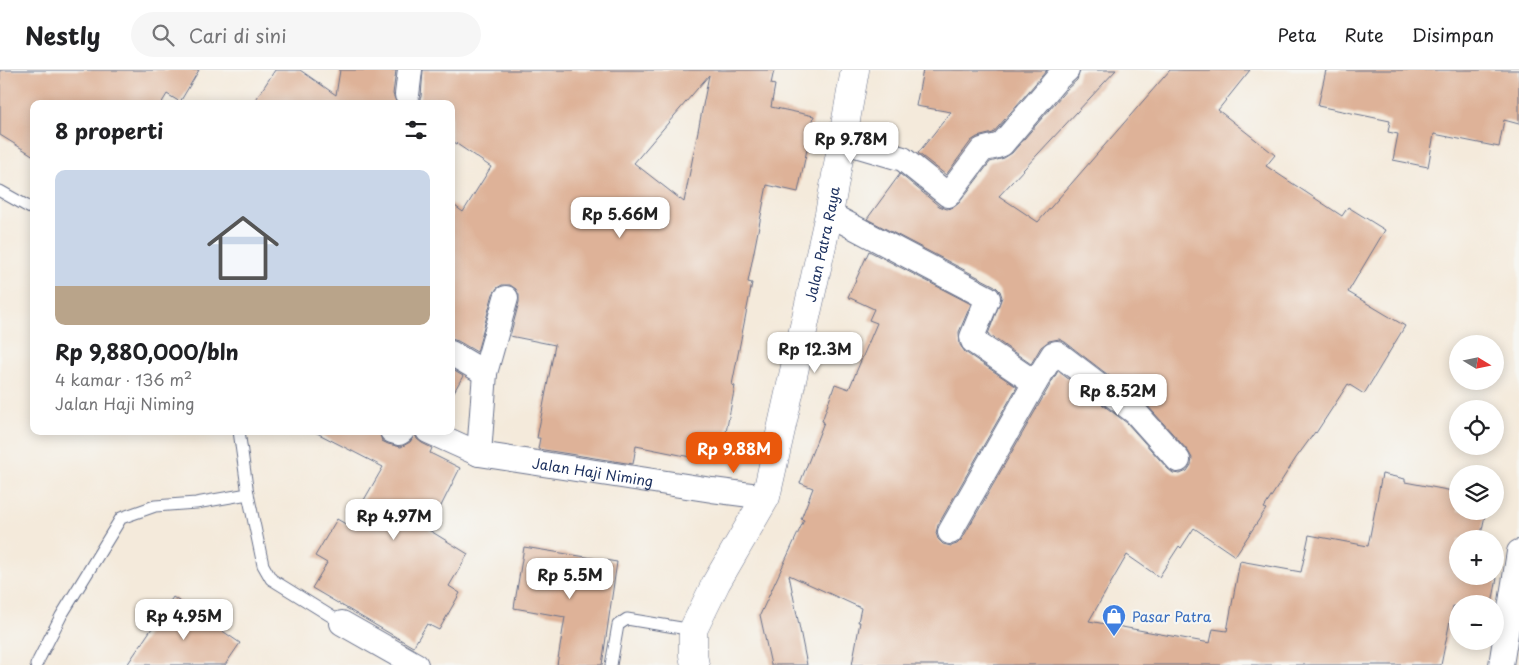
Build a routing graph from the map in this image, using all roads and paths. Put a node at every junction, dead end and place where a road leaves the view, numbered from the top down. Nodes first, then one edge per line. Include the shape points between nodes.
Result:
1 (410, 70) edge
2 (855, 70) edge
3 (1067, 70) edge
4 (407, 95) dead end
5 (842, 141) junction
6 (0, 191) edge
7 (30, 208) edge
8 (829, 214) junction
9 (506, 298) dead end
10 (455, 355) edge
11 (485, 374) junction
12 (1036, 383) junction
13 (241, 435) edge
14 (437, 435) edge
15 (479, 454) junction
16 (1178, 460) dead end
17 (248, 494) junction
18 (759, 497) junction
19 (950, 532) dead end
20 (1519, 552) edge
21 (342, 623) joint
22 (693, 630) junction
23 (36, 665) edge
24 (416, 665) edge
25 (611, 665) edge
26 (695, 665) edge
27 (1501, 665) edge

1 - 4 street
2 - 5 street, Jalan Patra Raya
3 - 5 street via 1002,144 982,150 948,195 903,159
5 - 8 street, Jalan Patra Raya
6 - 7 lane
8 - 12 street via 988,298 973,341
8 - 18 street, Jalan Patra Raya
9 - 11 street
10 - 11 street
11 - 15 street
12 - 16 street via 1053,354 1057,353 1136,413
12 - 19 street
13 - 17 lane
14 - 15 street, Jalan Haji Niming
15 - 18 street, Jalan Haji Niming
17 - 21 lane via 263,565 271,579
17 - 23 lane via 155,506 121,518
18 - 22 street, Jalan Patra Raya
20 - 27 street
21 - 24 street
22 - 25 lane via 627,619 622,621 618,625
22 - 26 street, Jalan Patra Raya

